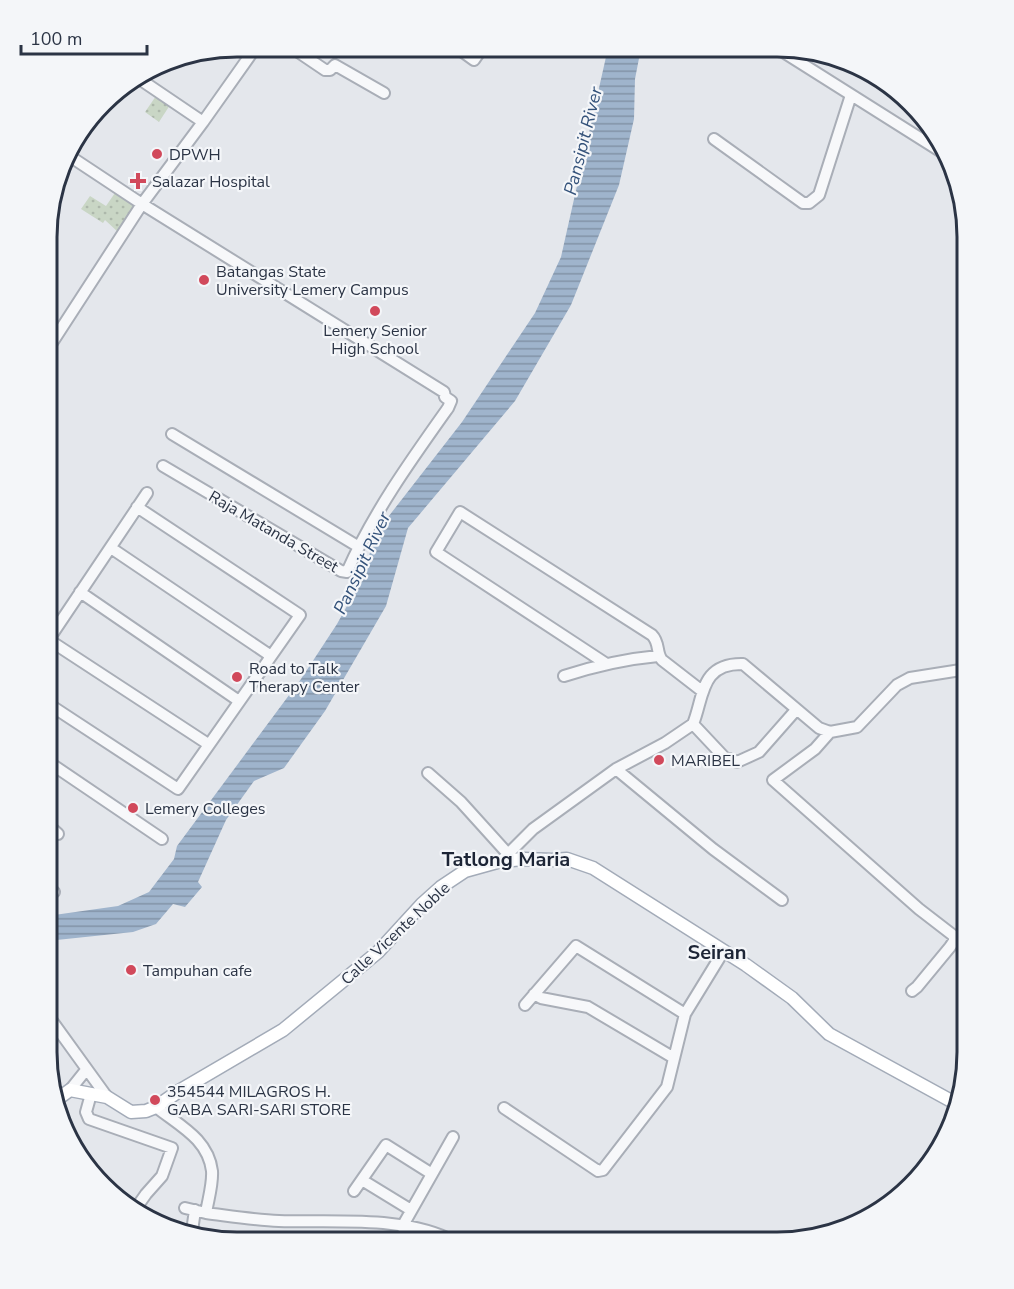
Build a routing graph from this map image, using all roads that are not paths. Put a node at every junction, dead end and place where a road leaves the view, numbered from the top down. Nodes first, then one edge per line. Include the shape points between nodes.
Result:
1 (248, 57) edge
2 (306, 57) edge
3 (793, 58) edge
4 (145, 82) edge
5 (384, 93) dead end
6 (851, 95) junction
7 (203, 122) junction
8 (714, 139) dead end
9 (932, 146) edge
10 (75, 160) edge
11 (142, 204) junction
12 (57, 335) edge
13 (172, 434) dead end
14 (163, 466) dead end
15 (147, 492) dead end
16 (137, 507) junction
17 (359, 547) junction
18 (111, 548) junction
19 (80, 592) junction
20 (57, 627) edge
21 (57, 647) edge
22 (271, 656) junction
23 (658, 656) junction
24 (605, 663) junction
25 (957, 671) edge
26 (564, 676) dead end
27 (702, 691) junction
28 (240, 701) junction
29 (57, 710) edge
30 (796, 710) junction
31 (693, 724) junction
32 (830, 732) junction
33 (208, 744) junction
34 (57, 768) edge
35 (615, 769) junction
36 (428, 773) dead end
37 (162, 839) dead end
38 (505, 857) junction
39 (782, 900) dead end
40 (723, 952) junction
41 (912, 991) dead end
42 (534, 994) junction
43 (525, 1005) dead end
44 (685, 1014) junction
45 (57, 1028) edge
46 (674, 1058) junction
47 (86, 1070) junction
48 (69, 1090) junction
49 (91, 1094) junction
50 (62, 1095) edge
51 (107, 1097) junction
52 (950, 1100) edge
53 (156, 1107) junction
54 (504, 1108) dead end
55 (453, 1137) dead end
56 (432, 1174) junction
57 (362, 1180) junction
58 (354, 1191) dead end
59 (140, 1203) edge
60 (411, 1210) junction
61 (206, 1213) junction
62 (192, 1226) edge
63 (402, 1227) junction
64 (427, 1232) edge

1 - 7 street
2 - 5 street via 325,70 335,65
3 - 6 street
4 - 7 street
6 - 8 street via 819,195 809,203 803,203
6 - 9 street
7 - 11 street
10 - 11 street, Raja Matanda Street
11 - 12 street
11 - 17 street, Raja Matanda Street via 444,392 451,401
13 - 17 street
14 - 17 street, Raja Matanda Street via 341,572 347,572
15 - 16 street
16 - 18 street
16 - 22 street via 300,615
18 - 19 street
18 - 22 street
19 - 20 street
19 - 28 street
21 - 33 street
22 - 28 street
23 - 24 street
23 - 24 street via 658,644 652,635 460,512 436,552
23 - 27 street
24 - 26 street
25 - 32 street via 910,678 897,685 857,727
27 - 30 street via 720,669 743,664
27 - 31 street
28 - 33 street
29 - 33 street via 178,789
30 - 31 street via 759,752 737,762 724,757
30 - 32 street via 821,730
31 - 35 street
32 - 41 street via 815,749 773,780 954,936 950,947
34 - 37 street
35 - 38 street via 532,829
35 - 39 street
36 - 38 street via 461,802
38 - 40 main road, Calle Vicente Noble via 567,859 593,868
38 - 53 main road, Calle Vicente Noble via 465,871 441,886 378,952 283,1030 178,1090
40 - 44 street
40 - 52 main road, Calle Vicente Noble via 792,998 829,1034
42 - 43 street
42 - 44 street via 576,946
42 - 46 street via 588,1007
44 - 46 street
45 - 47 street
46 - 54 street via 667,1087 603,1170 598,1171
47 - 48 street
47 - 51 street
48 - 49 main road
48 - 50 main road
49 - 51 main road
49 - 59 street via 86,1112 89,1119 172,1148 162,1176
51 - 53 main road via 131,1112
53 - 61 street via 201,1142 209,1157 212,1173
55 - 56 street
56 - 57 street via 386,1145
56 - 60 street
57 - 58 street
57 - 60 street
60 - 63 street
61 - 62 street via 190,1209
61 - 63 street via 279,1221 350,1220
63 - 64 street

